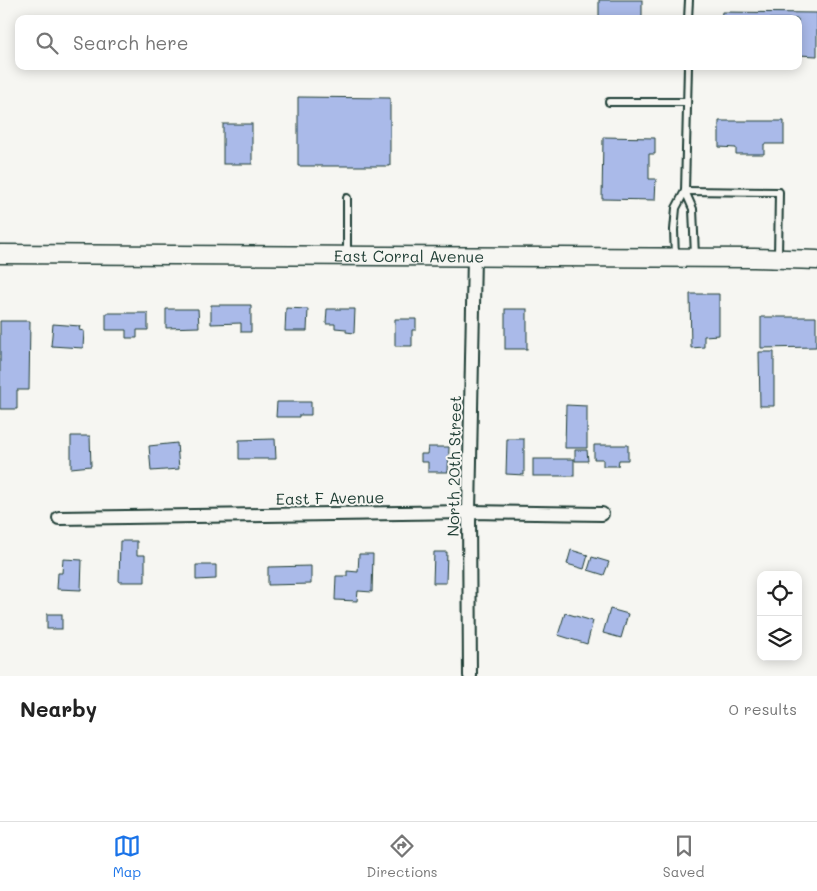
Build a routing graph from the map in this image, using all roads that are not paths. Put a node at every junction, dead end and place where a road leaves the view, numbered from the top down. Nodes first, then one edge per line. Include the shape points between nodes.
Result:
1 (689, 0) edge
2 (688, 15) edge
3 (688, 70) edge
4 (609, 102) dead end
5 (687, 102) junction
6 (685, 191) junction
7 (347, 198) dead end
8 (0, 254) edge
9 (347, 256) junction
10 (474, 256) junction
11 (676, 257) junction
12 (695, 258) junction
13 (778, 258) junction
14 (817, 260) edge
15 (469, 512) junction
16 (602, 514) dead end
17 (59, 518) dead end
18 (470, 676) edge

1 - 2 lane
3 - 5 lane
4 - 5 lane
5 - 6 lane
6 - 11 lane via 676,208
6 - 12 lane via 692,210
6 - 13 lane via 779,192
7 - 9 lane
8 - 9 main road, East Corral Avenue
9 - 10 main road, East Corral Avenue
10 - 11 main road, East Corral Avenue
10 - 15 street, North 20th Street
11 - 12 main road, East Corral Avenue
12 - 13 main road, East Corral Avenue
13 - 14 main road, East Corral Avenue
15 - 16 street, East F Avenue
15 - 17 street, East F Avenue
15 - 18 street, North 20th Street

